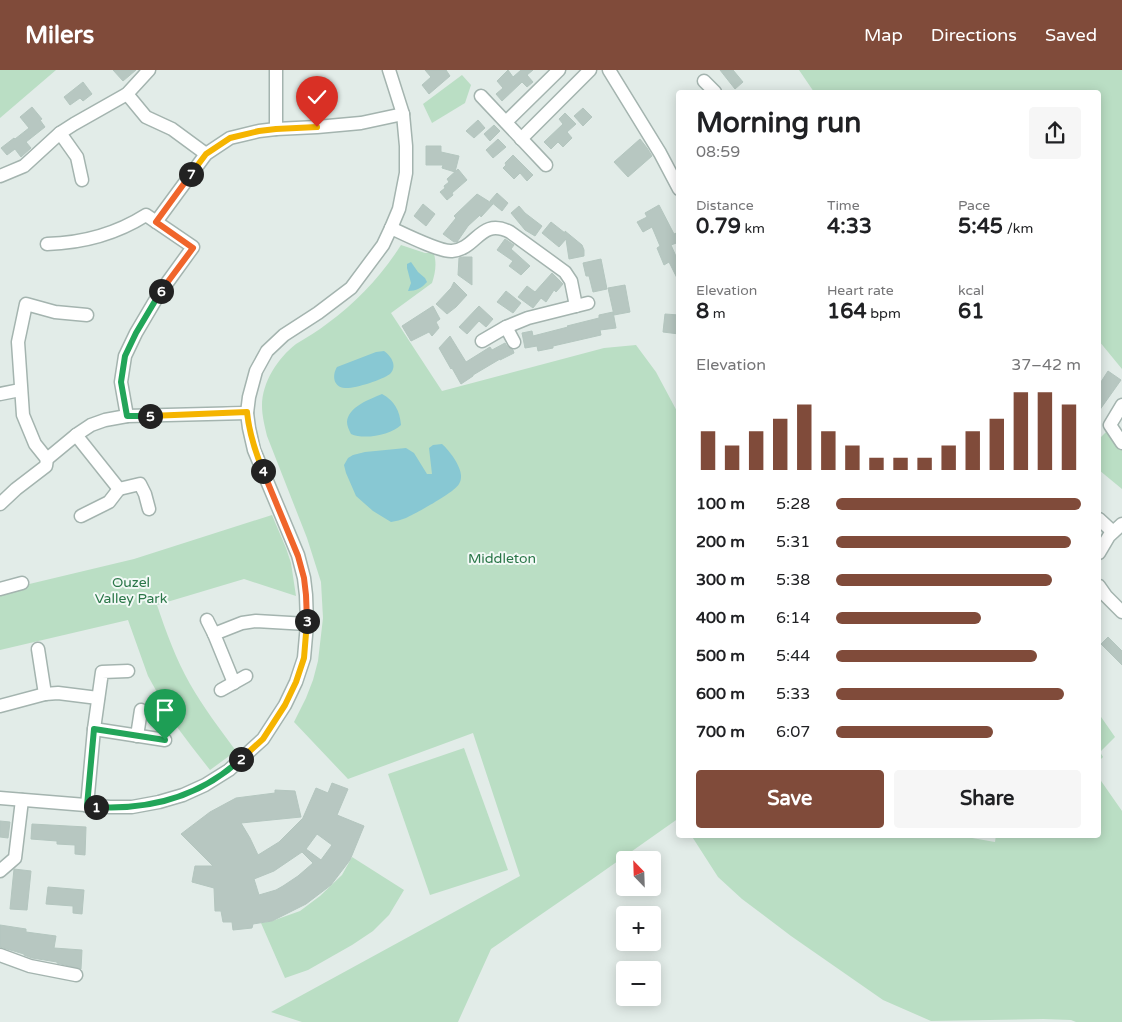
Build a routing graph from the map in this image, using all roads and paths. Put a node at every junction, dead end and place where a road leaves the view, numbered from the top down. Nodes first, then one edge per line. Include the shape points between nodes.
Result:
1 (149, 70) edge
2 (276, 70) edge
3 (389, 70) edge
4 (559, 70) edge
5 (590, 70) edge
6 (609, 70) edge
7 (704, 81) dead end
8 (713, 90) edge
9 (127, 94) junction
10 (481, 96) dead end
11 (403, 114) junction
12 (506, 122) junction
13 (276, 129) junction
14 (60, 133) junction
15 (521, 138) junction
16 (206, 154) junction
17 (546, 165) dead end
18 (0, 176) edge
19 (82, 180) dead end
20 (676, 182) edge
21 (156, 222) junction
22 (391, 228) junction
23 (47, 244) dead end
24 (87, 315) dead end
25 (506, 327) junction
26 (482, 340) dead end
27 (514, 342) dead end
28 (20, 390) junction
29 (0, 394) edge
30 (1122, 404) edge
31 (247, 412) junction
32 (127, 416) junction
33 (76, 435) junction
34 (1122, 443) edge
35 (47, 459) junction
36 (119, 489) junction
37 (0, 504) edge
38 (150, 509) dead end
39 (81, 516) dead end
40 (1101, 520) edge
41 (1118, 528) edge
42 (1101, 550) edge
43 (22, 583) dead end
44 (0, 587) edge
45 (1101, 589) edge
46 (1122, 612) edge
47 (208, 620) dead end
48 (307, 624) junction
49 (214, 634) junction
50 (38, 649) dead end
51 (128, 671) dead end
52 (246, 676) dead end
53 (234, 683) junction
54 (221, 690) dead end
55 (45, 694) junction
56 (98, 698) junction
57 (0, 706) edge
58 (141, 710) dead end
59 (94, 729) junction
60 (138, 736) junction
61 (165, 740) dead end
62 (0, 798) edge
63 (22, 800) junction
64 (87, 806) junction
65 (0, 871) edge
66 (0, 955) edge
67 (76, 975) dead end

1 - 9 street
2 - 13 street
3 - 11 street
4 - 12 street
5 - 15 street
6 - 20 street
7 - 8 street
9 - 14 street
9 - 16 street via 146,117 172,129
10 - 12 street
11 - 13 street via 361,123
11 - 22 street via 406,173 399,209
12 - 15 street
13 - 16 street via 230,138
14 - 18 street via 24,166
14 - 19 street via 77,157
15 - 17 street
16 - 21 street
21 - 23 street via 146,215 133,224 90,239
21 - 32 street via 193,248 159,294 125,356 121,382
22 - 25 street via 452,252 465,247 487,229 502,228 565,272 582,305 528,318
22 - 31 street via 383,245 351,288 284,335 267,352 256,371
24 - 28 street via 56,312 26,298 18,342
25 - 26 street
25 - 27 street
28 - 29 street
28 - 35 street via 23,415 35,444
30 - 34 street via 1110,425
31 - 32 street
31 - 48 street via 254,450 298,556 304,578
32 - 33 street via 91,425
33 - 35 street
33 - 36 street
35 - 37 street via 46,466
36 - 38 street via 140,484
36 - 39 street via 109,502
40 - 41 street
41 - 42 street
43 - 44 street
45 - 46 street
47 - 49 street
48 - 49 street via 256,621
48 - 64 street via 304,658 285,705 263,739 230,770 205,785 159,802 132,807
49 - 53 street
50 - 55 street
51 - 56 street via 102,672
52 - 53 street
53 - 54 street
55 - 56 street
55 - 57 street
56 - 59 street
58 - 60 street
59 - 60 street
59 - 64 street
60 - 61 street
62 - 63 street
63 - 64 street
63 - 65 street via 15,858
66 - 67 street via 30,966

